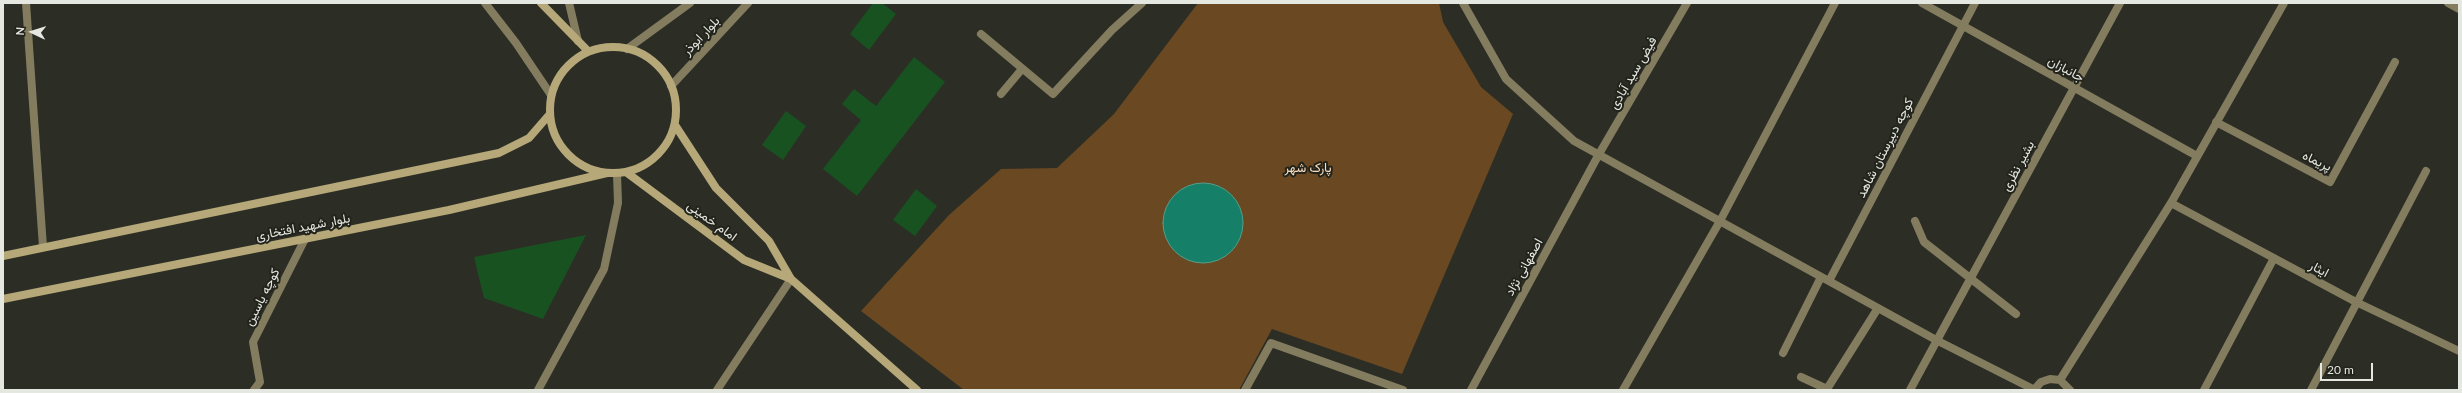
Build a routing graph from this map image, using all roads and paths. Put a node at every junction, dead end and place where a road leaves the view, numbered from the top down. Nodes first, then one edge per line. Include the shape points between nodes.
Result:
1 (26, 3) edge
2 (485, 3) edge
3 (541, 3) edge
4 (569, 3) edge
5 (690, 3) edge
6 (748, 3) edge
7 (1142, 3) edge
8 (1463, 3) edge
9 (1687, 3) edge
10 (1835, 3) edge
11 (1922, 3) edge
12 (1975, 3) edge
13 (2120, 3) edge
14 (2284, 3) edge
15 (2449, 3) edge
16 (2459, 9) edge
17 (1962, 25) junction
18 (981, 34) dead end
19 (578, 41) junction
20 (627, 48) junction
21 (588, 52) junction
22 (2395, 62) dead end
23 (1022, 69) junction
24 (671, 86) junction
25 (2073, 87) junction
26 (1001, 94) dead end
27 (551, 95) junction
28 (550, 115) junction
29 (2216, 122) junction
30 (675, 125) junction
31 (1599, 154) junction
32 (2197, 156) junction
33 (2426, 170) dead end
34 (607, 173) junction
35 (622, 173) junction
36 (2171, 203) junction
37 (1720, 221) junction
38 (1915, 221) dead end
39 (305, 239) junction
40 (43, 247) junction
41 (3, 256) edge
42 (2274, 258) junction
43 (1821, 277) junction
44 (1972, 278) junction
45 (791, 279) junction
46 (1829, 281) junction
47 (3, 299) edge
48 (2356, 302) junction
49 (1878, 308) junction
50 (2016, 314) dead end
51 (1938, 341) junction
52 (2459, 351) edge
53 (1783, 353) dead end
54 (1801, 377) dead end
55 (2060, 380) junction
56 (254, 390) edge
57 (538, 390) edge
58 (717, 390) edge
59 (916, 390) edge
60 (1244, 390) edge
61 (1402, 390) edge
62 (1471, 390) edge
63 (1623, 390) edge
64 (1910, 390) edge
65 (2034, 390) edge
66 (2070, 390) edge
67 (2204, 390) edge
68 (2311, 390) edge

1 - 40 street
2 - 27 street
3 - 19 main road
4 - 19 street
5 - 20 street
6 - 24 street, بلوار ابوذر
7 - 23 street via 1112,30 1053,94
8 - 31 street via 1506,79 1574,141
9 - 31 street, فیض سید آبادی
10 - 37 street
11 - 17 street, جانبازان
12 - 17 street, کوچه دبیرستان شاهد
13 - 25 street, بشیر نظری
14 - 29 street
15 - 16 street
17 - 25 street, جانبازان
17 - 46 street, کوچه دبیرستان شاهد
18 - 23 street
19 - 21 main road
20 - 21 main road via 608,47
20 - 24 main road via 646,56 661,69
21 - 27 main road via 567,67
22 - 29 street, پریماه via 2330,182
23 - 26 street
24 - 30 main road via 676,105
25 - 32 street, جانبازان
25 - 44 street, بشیر نظری
27 - 28 main road
28 - 34 main road via 554,135 564,152 579,165
28 - 40 main road via 529,138 499,154
29 - 32 street
30 - 35 main road via 667,144 654,159 637,170
30 - 45 main road, امام خمینی via 716,188 769,241
31 - 37 street
31 - 62 street, اصفهانی نژاد
32 - 36 street
33 - 48 street
34 - 35 main road
34 - 39 main road, بلوار شهید افتخاری via 448,210
35 - 45 main road, امام خمینی via 744,260
35 - 57 street via 604,269
36 - 42 street, ایثار
36 - 55 street
37 - 43 street
37 - 63 street
38 - 44 street via 1924,242
39 - 47 main road, بلوار شهید افتخاری
39 - 56 street, کوچه یاسین via 253,342 260,382
40 - 41 main road
42 - 48 street, ایثار
42 - 67 street
43 - 46 street
43 - 53 street
44 - 50 street
44 - 51 street, بشیر نظری
45 - 58 street
45 - 59 main road, امام خمینی
46 - 49 street
48 - 52 street, ایثار
48 - 68 street
49 - 51 street
49 - 54 street via 1827,389
51 - 64 street, بشیر نظری
51 - 65 street
55 - 65 street via 2050,379 2041,382
55 - 66 street
60 - 61 street via 1271,343

